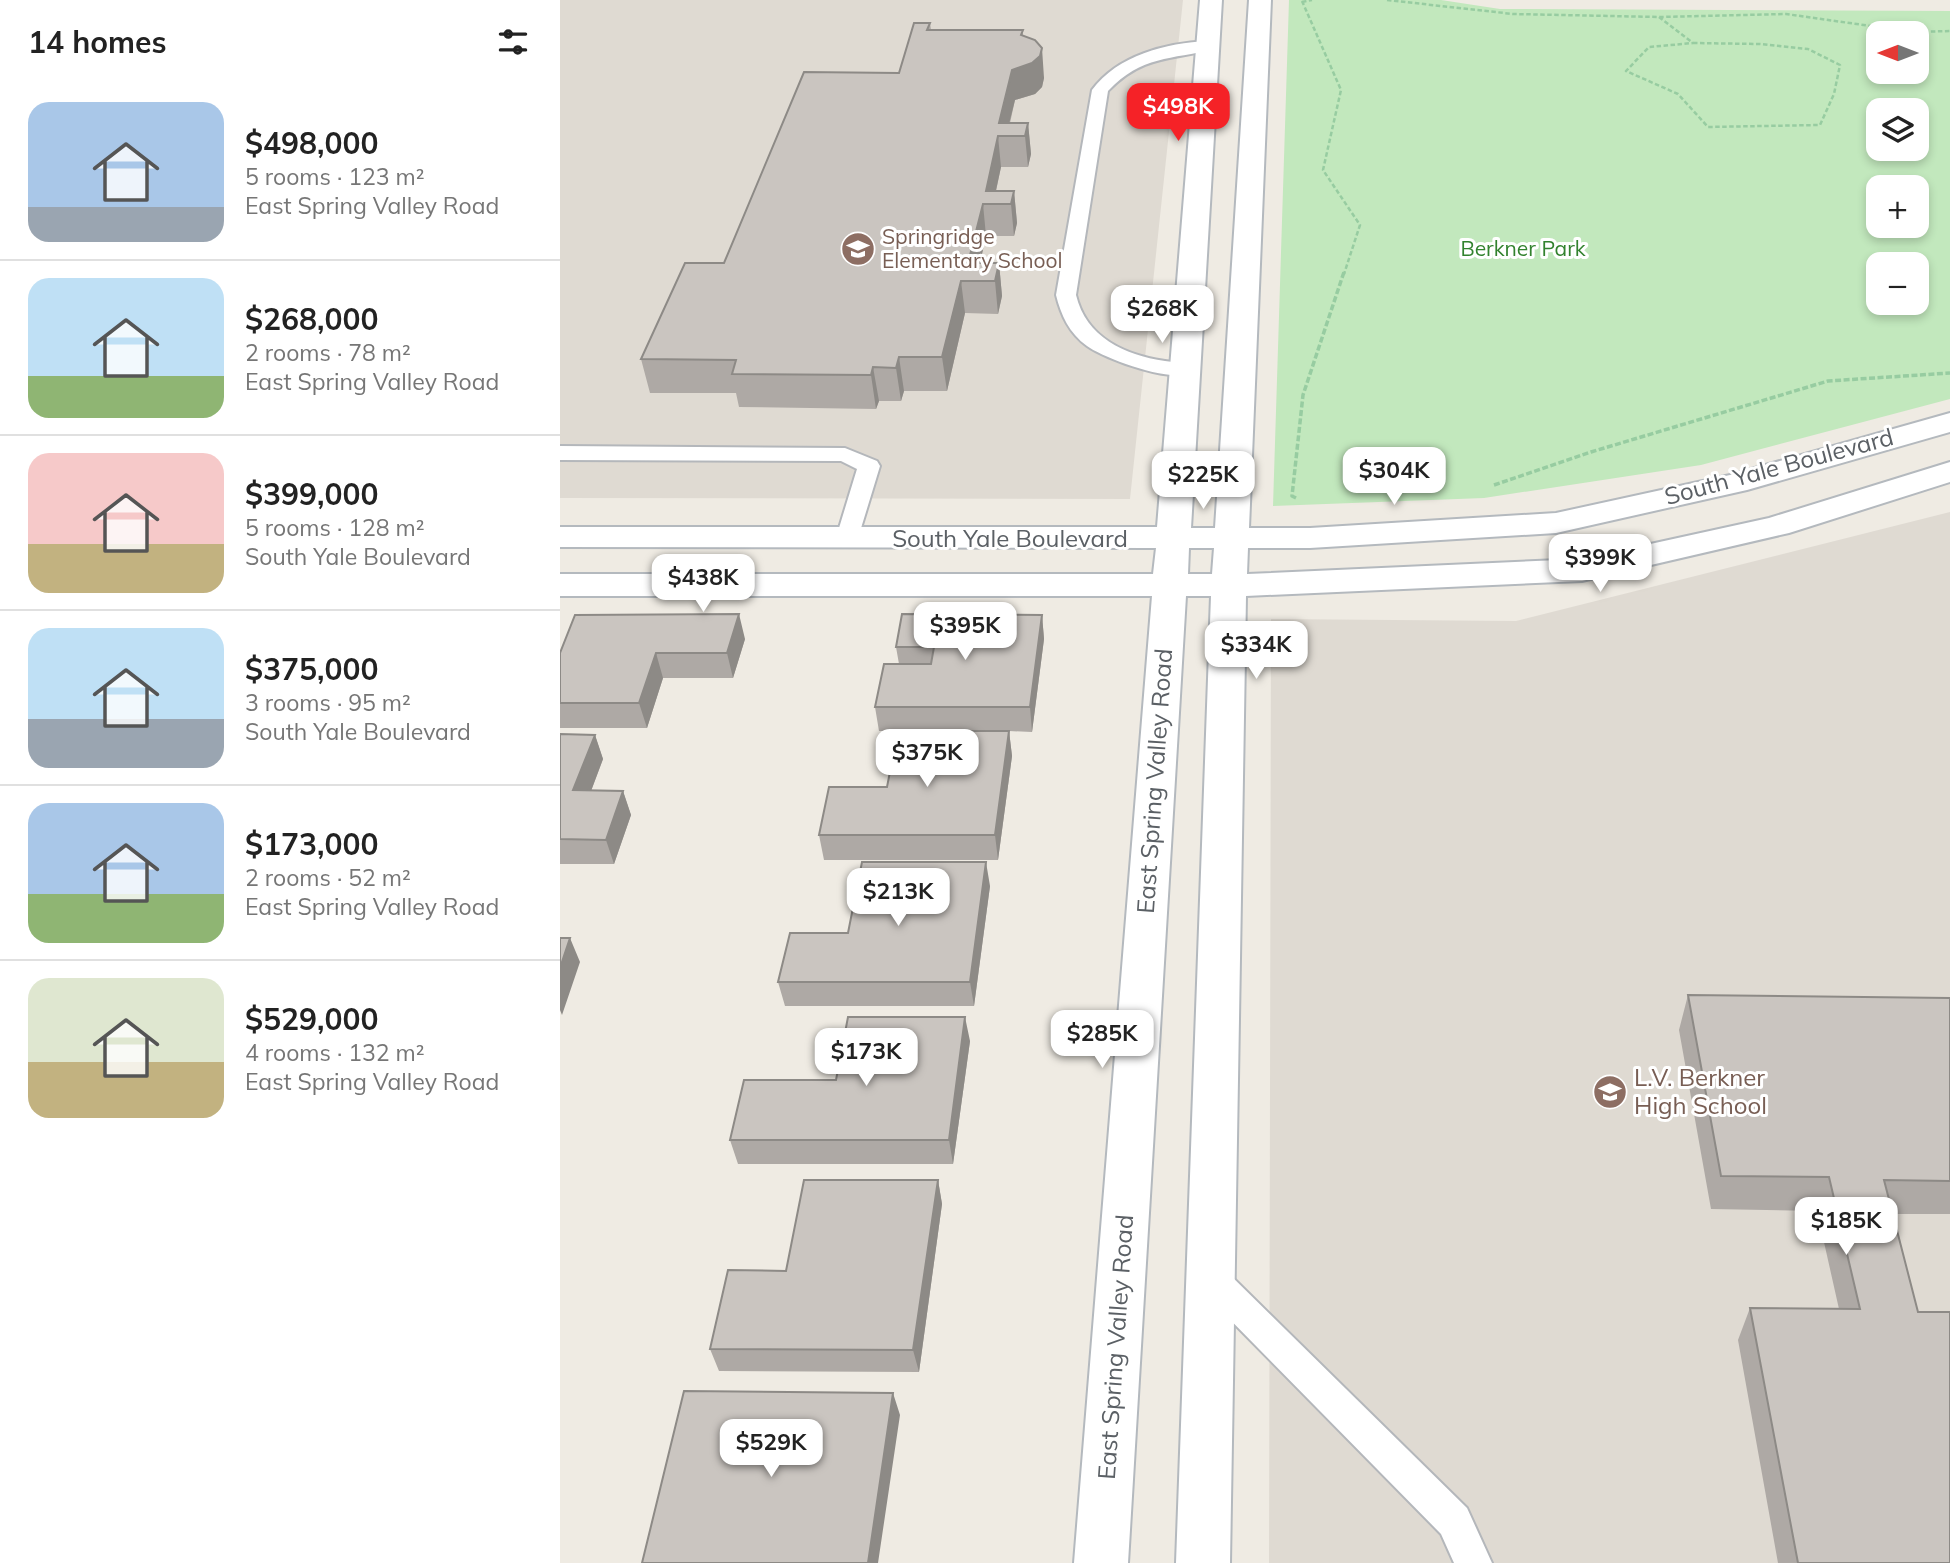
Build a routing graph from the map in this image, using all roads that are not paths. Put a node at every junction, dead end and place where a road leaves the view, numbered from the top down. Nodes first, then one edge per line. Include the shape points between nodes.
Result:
1 (1211, 0) edge
2 (1260, 0) edge
3 (1208, 46) junction
4 (1185, 369) junction
5 (1950, 422) edge
6 (560, 453) edge
7 (1950, 472) edge
8 (560, 537) edge
9 (847, 538) junction
10 (1233, 538) junction
11 (1173, 539) junction
12 (1230, 583) junction
13 (1170, 584) junction
14 (560, 586) edge
15 (1211, 1278) junction
16 (1101, 1563) edge
17 (1203, 1563) edge
18 (1473, 1563) edge

1 - 3 street, East Spring Valley Road
2 - 10 street
3 - 4 street, East Spring Valley Road
3 - 4 lane via 1180,47 1126,69 1100,90 1066,295 1070,316 1096,342 1149,365
4 - 11 street, East Spring Valley Road
5 - 10 street, South Yale Boulevard via 1736,483 1556,523 1373,536
6 - 9 lane via 845,455 869,466
7 - 12 street, South Yale Boulevard via 1777,526 1582,570 1293,585
8 - 9 street, South Yale Boulevard
9 - 11 street, South Yale Boulevard
10 - 11 street, South Yale Boulevard
10 - 12 street
11 - 13 street, East Spring Valley Road
12 - 13 street, South Yale Boulevard
12 - 15 street
13 - 14 street, South Yale Boulevard
13 - 16 street, East Spring Valley Road
15 - 17 street
15 - 18 lane via 1454,1521

